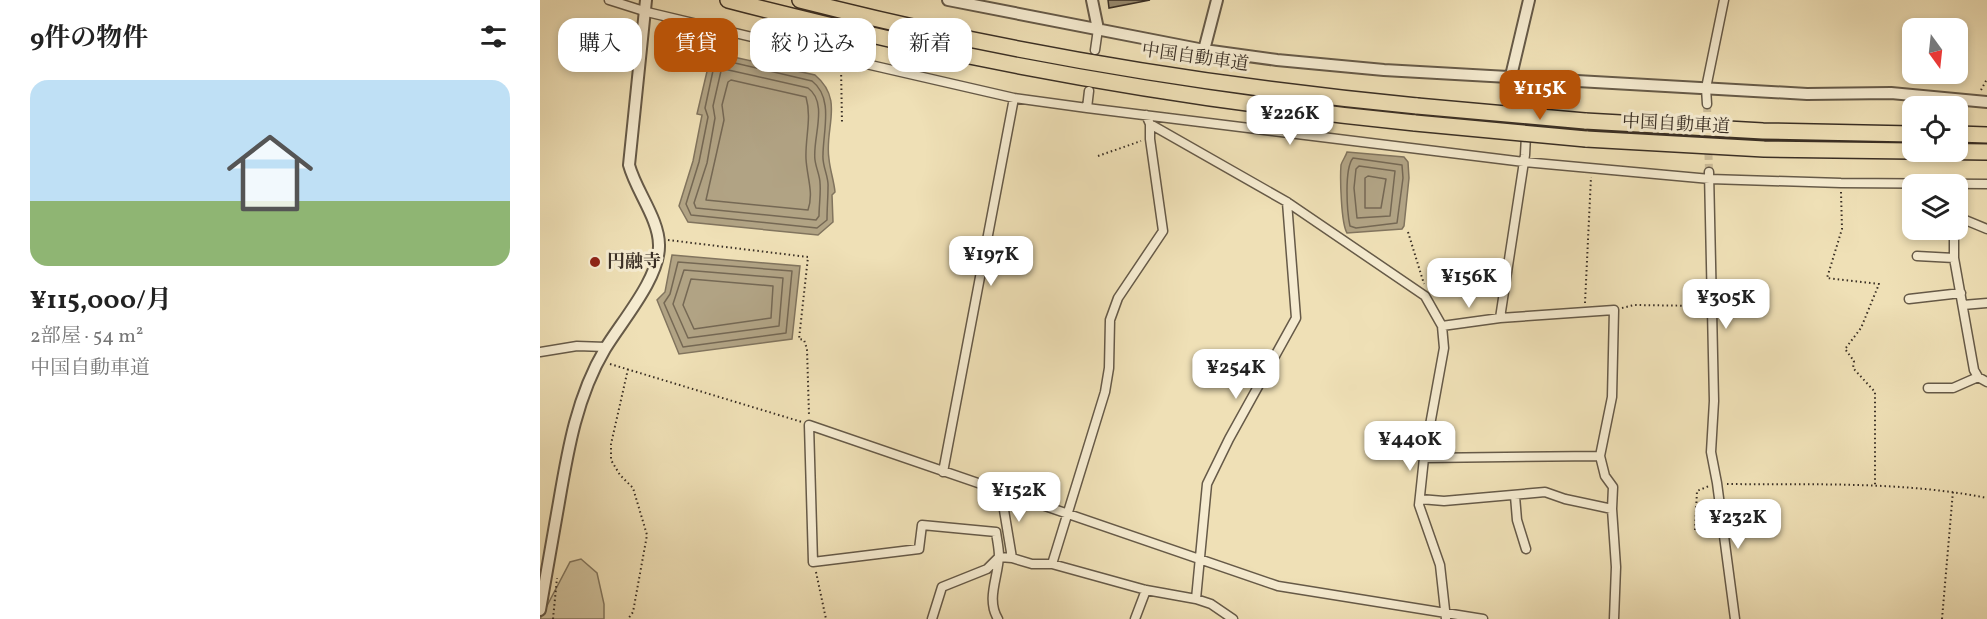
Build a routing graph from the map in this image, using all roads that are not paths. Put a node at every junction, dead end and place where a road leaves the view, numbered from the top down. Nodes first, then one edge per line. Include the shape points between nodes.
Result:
1 (609, 0) edge
2 (646, 0) edge
3 (728, 0) edge
4 (800, 0) edge
5 (948, 0) edge
6 (1092, 0) edge
7 (1217, 0) edge
8 (1529, 0) edge
9 (1724, 0) edge
10 (647, 12) junction
11 (1098, 29) junction
12 (1095, 50) dead end
13 (1204, 50) junction
14 (1511, 76) junction
15 (1529, 77) junction
16 (1706, 88) junction
17 (1089, 92) dead end
18 (1014, 98) junction
19 (1987, 102) edge
20 (1707, 104) tunnel mouth
21 (1087, 108) junction
22 (1146, 115) junction
23 (1150, 124) junction
24 (1902, 134) edge
25 (1968, 134) edge
26 (1987, 135) edge
27 (1987, 152) edge
28 (1524, 162) junction
29 (1709, 175) junction
30 (1902, 184) edge
31 (1968, 184) edge
32 (1987, 184) edge
33 (1287, 202) junction
34 (1968, 221) edge
35 (1987, 229) edge
36 (1954, 240) edge
37 (1917, 256) dead end
38 (1954, 258) junction
39 (1960, 293) junction
40 (1908, 299) dead end
41 (1987, 303) edge
42 (1963, 305) junction
43 (1500, 318) junction
44 (1442, 326) junction
45 (606, 347) junction
46 (540, 352) edge
47 (1978, 376) junction
48 (1987, 382) edge
49 (1928, 388) dead end
50 (1600, 456) junction
51 (1424, 458) junction
52 (943, 472) junction
53 (1001, 492) junction
54 (1515, 496) junction
55 (1420, 499) junction
56 (1612, 509) junction
57 (1065, 514) junction
58 (1526, 549) dead end
59 (999, 557) junction
60 (1012, 558) junction
61 (1201, 561) junction
62 (1052, 564) junction
63 (1146, 590) junction
64 (1196, 599) junction
65 (540, 610) edge
66 (1447, 616) edge
67 (932, 619) edge
68 (998, 619) edge
69 (1135, 619) edge
70 (1233, 619) edge
71 (1483, 619) edge
72 (1614, 619) edge
73 (1735, 619) edge

1 - 10 street
2 - 10 street
3 - 27 highway, 中国自動車道, bridge via 975,57 1150,89 1319,112 1586,139 1764,149
4 - 24 highway, 中国自動車道, bridge via 972,39 1321,95 1585,121
5 - 11 street
6 - 11 street
7 - 13 street
8 - 14 street
9 - 16 street
10 - 18 street
10 - 45 street via 628,150 633,182 656,226 658,262 633,309
11 - 12 street
11 - 13 street
13 - 14 street via 1384,70
14 - 15 street
15 - 16 street
15 - 28 street
16 - 19 street via 1807,94 1891,93
16 - 20 street
17 - 21 street
18 - 21 street
18 - 52 street
21 - 22 street
22 - 23 street
22 - 28 street
23 - 33 street
23 - 57 street via 1163,231 1112,313 1105,392
25 - 26 highway
28 - 29 street
28 - 43 street
29 - 30 street
29 - 73 street via 1714,401 1711,452
31 - 32 street
33 - 44 street via 1425,296
33 - 61 street via 1296,318 1207,484
34 - 35 street
36 - 38 street
37 - 38 street
38 - 39 street
39 - 40 street
39 - 42 street
41 - 42 street
42 - 47 street
43 - 44 street
43 - 50 street via 1614,310 1612,397
44 - 51 street via 1444,348
45 - 46 street via 577,346
45 - 65 street via 582,396 568,449
47 - 48 street
47 - 49 street via 1953,388
50 - 51 street
50 - 56 street via 1605,476 1613,487
51 - 55 street
52 - 53 street
52 - 59 street via 809,425 813,562 919,549 922,525 996,532
53 - 57 street
53 - 60 street
54 - 55 street
54 - 56 street via 1545,492
54 - 58 street via 1516,520
55 - 66 street via 1440,565
56 - 72 street
57 - 61 street
57 - 62 street
59 - 60 street
59 - 67 street via 987,569 942,587
59 - 68 street via 992,595
60 - 62 street
61 - 64 street
61 - 66 street via 1278,586
62 - 63 street
63 - 64 street
63 - 69 street
64 - 70 street
66 - 71 street

